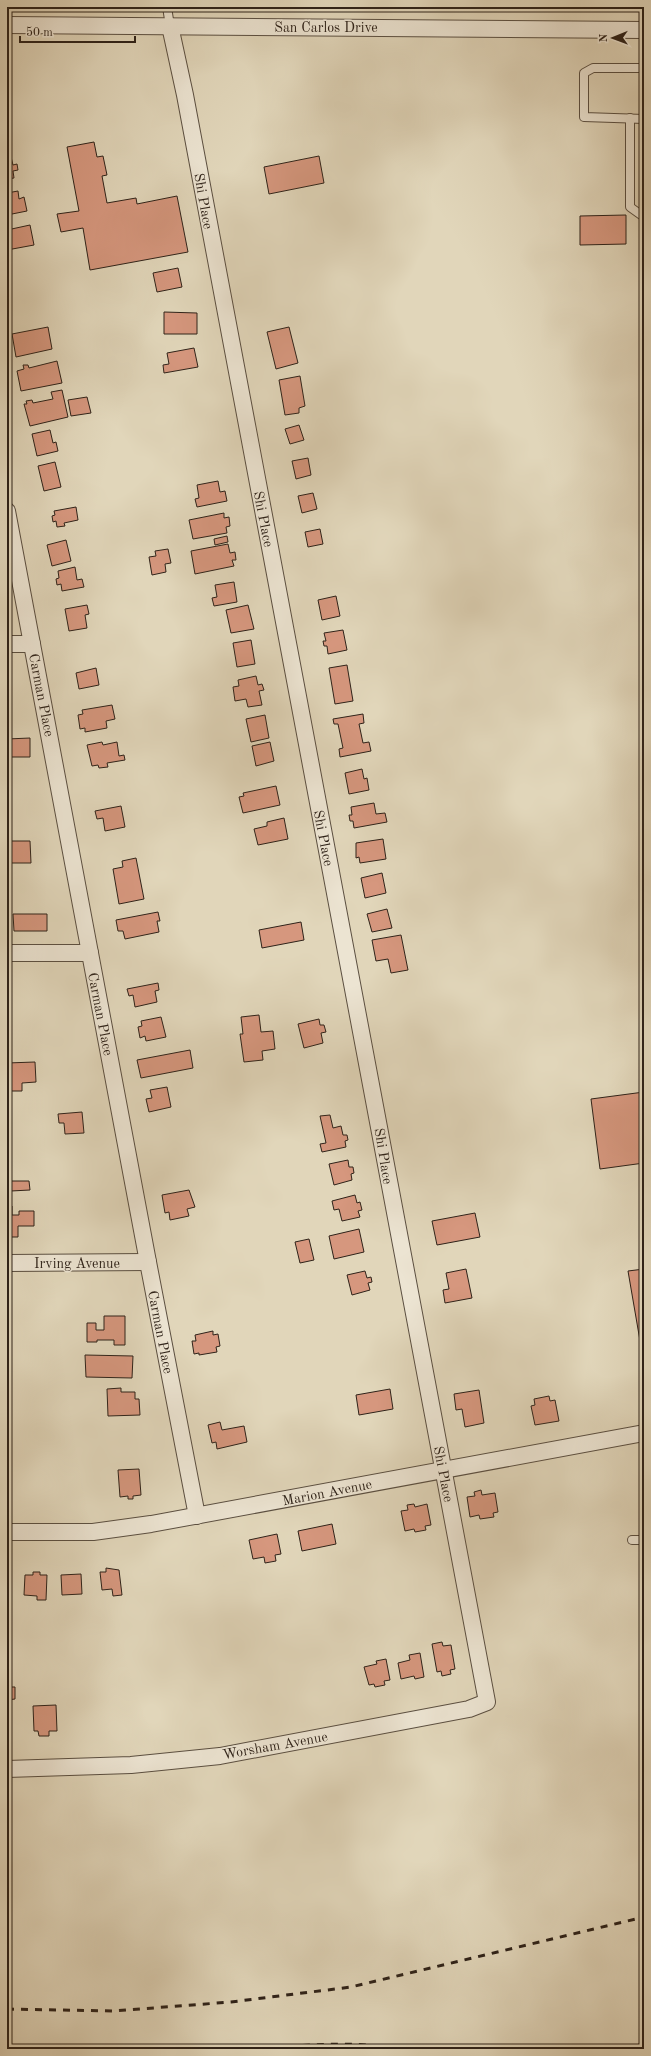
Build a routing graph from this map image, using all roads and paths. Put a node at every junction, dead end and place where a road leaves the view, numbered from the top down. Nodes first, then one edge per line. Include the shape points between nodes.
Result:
1 (167, 7) edge
2 (7, 25) edge
3 (170, 26) junction
4 (644, 30) edge
5 (644, 68) edge
6 (630, 118) junction
7 (644, 119) edge
8 (644, 217) edge
9 (7, 511) edge
10 (7, 644) edge
11 (32, 644) junction
12 (7, 953) edge
13 (90, 953) junction
14 (148, 1262) junction
15 (7, 1263) edge
16 (644, 1433) edge
17 (443, 1470) junction
18 (197, 1516) junction
19 (7, 1532) edge
20 (632, 1540) dead end
21 (644, 1540) edge
22 (477, 1650) joint
23 (7, 1769) edge
24 (644, 2044) edge
25 (641, 2049) edge

1 - 3 lane
2 - 3 street, San Carlos Drive
3 - 4 street, San Carlos Drive
3 - 17 street, Shi Place
5 - 6 lane via 593,68 584,73 584,117
6 - 7 lane
6 - 8 lane via 630,207
9 - 11 street, Carman Place
10 - 11 street
11 - 13 street, Carman Place
12 - 13 street
13 - 14 street, Carman Place
14 - 15 street, Irving Avenue
14 - 18 street, Carman Place
16 - 17 street, Marion Avenue
17 - 18 street, Marion Avenue
17 - 22 street, Shi Place
18 - 19 street, Marion Avenue via 93,1532
20 - 21 lane
22 - 23 street, Worsham Avenue via 486,1702 469,1709 220,1756 131,1765
24 - 25 lane

